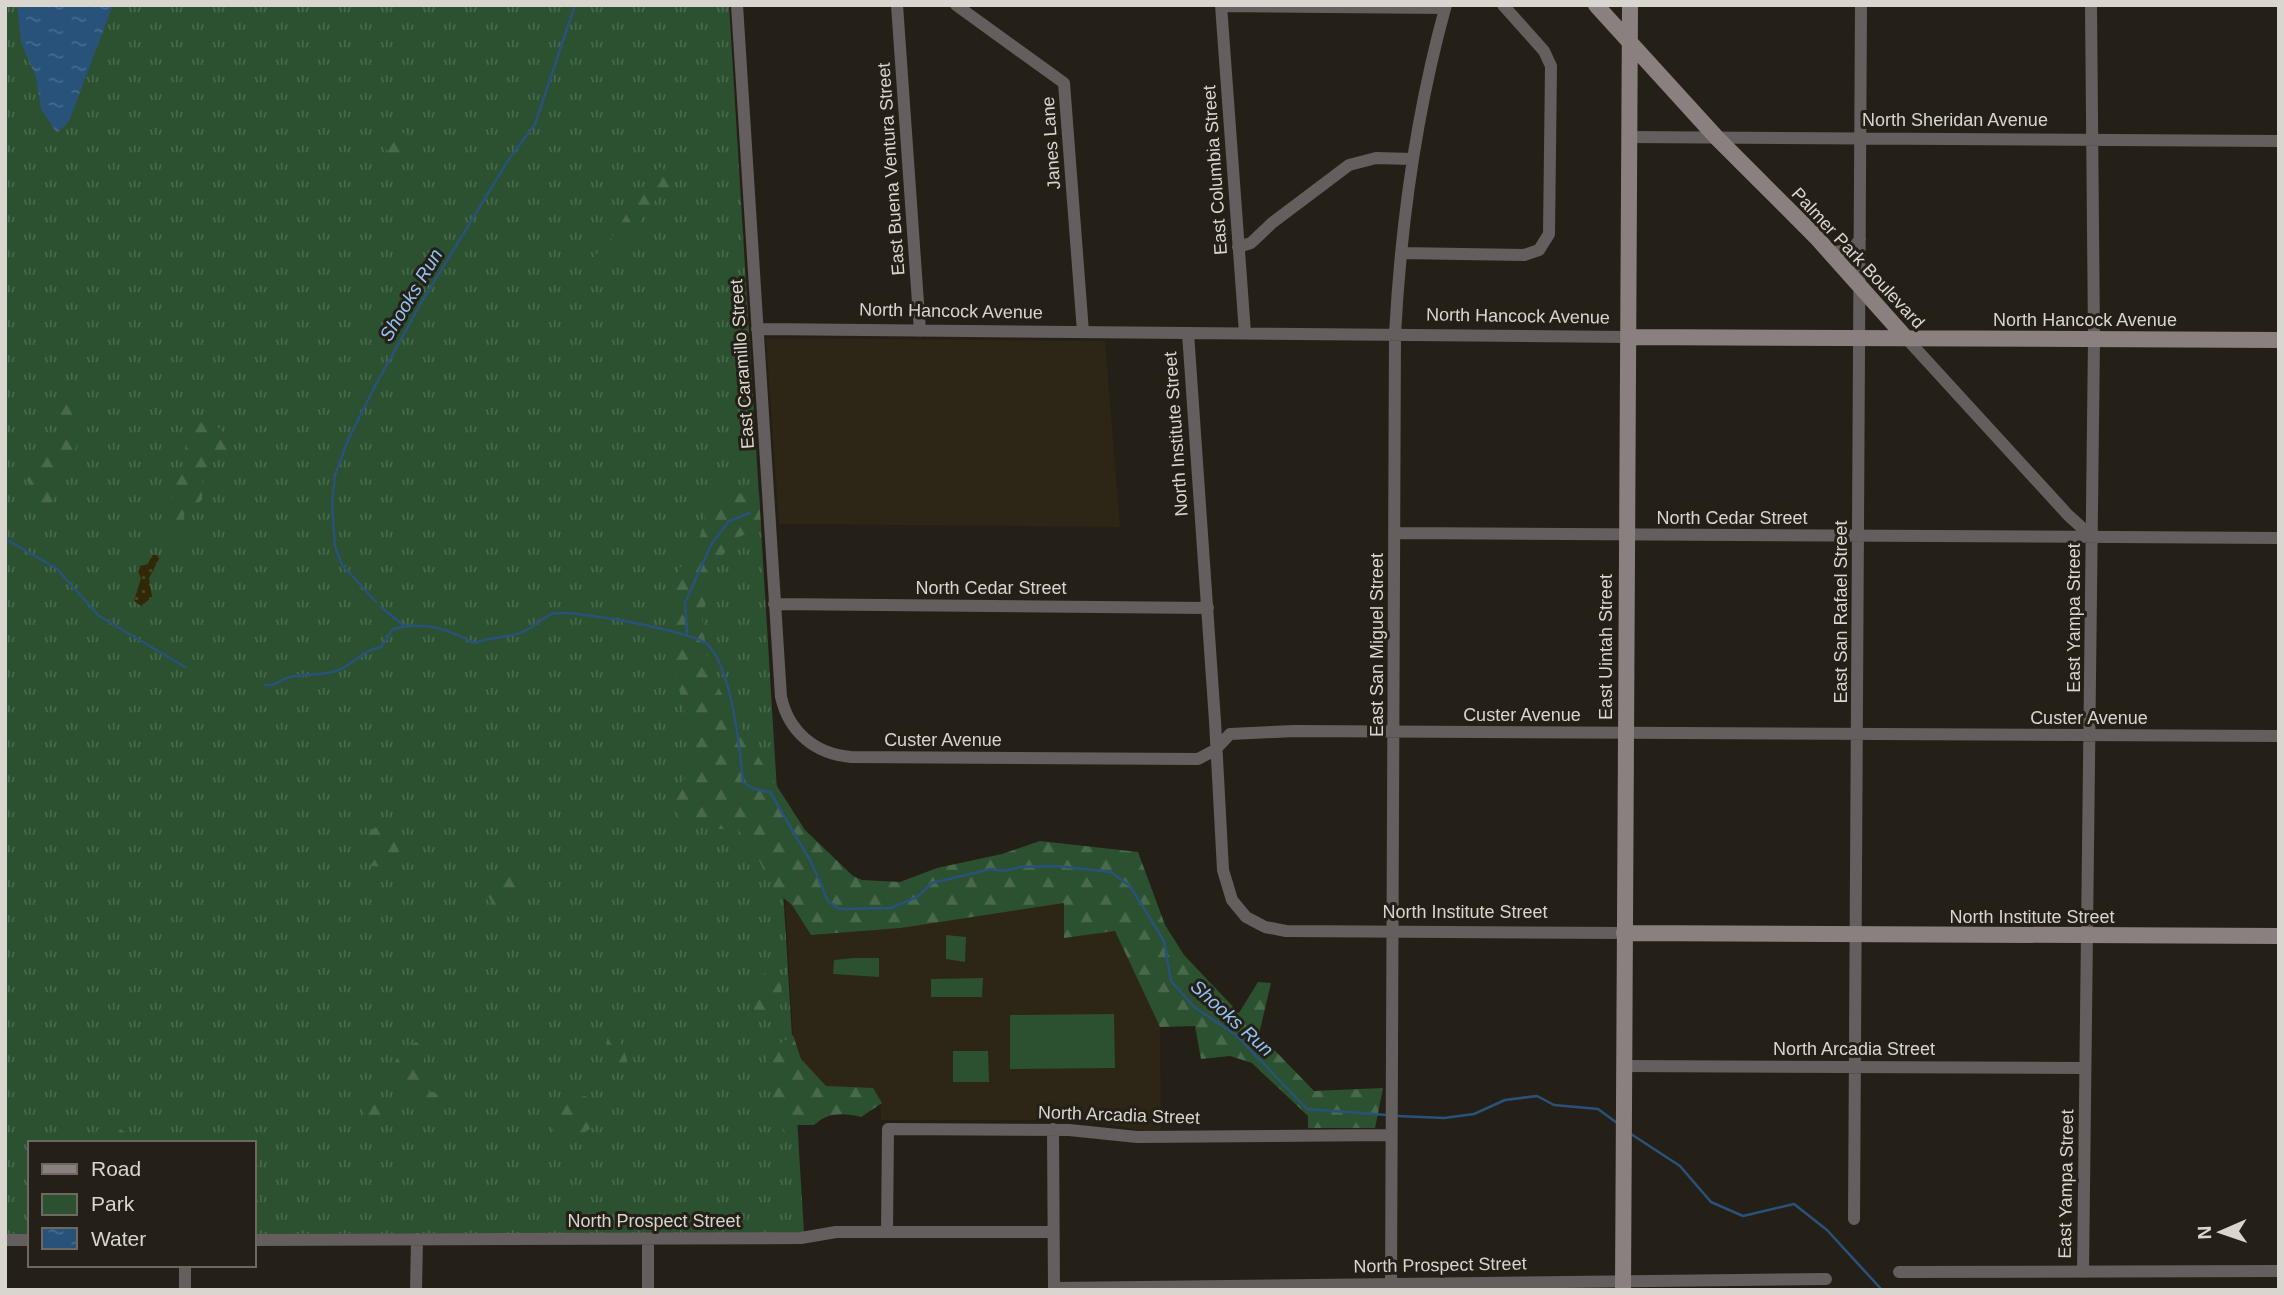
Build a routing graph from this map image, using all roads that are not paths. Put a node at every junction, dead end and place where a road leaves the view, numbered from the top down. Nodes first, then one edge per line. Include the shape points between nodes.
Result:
1 (737, 5) edge
2 (897, 5) edge
3 (956, 5) edge
4 (1503, 5) edge
5 (1596, 5) edge
6 (1630, 5) edge
7 (1861, 5) edge
8 (2091, 5) edge
9 (1221, 6) edge
10 (1446, 7) edge
11 (1630, 43) junction
12 (1630, 137) junction
13 (1717, 138) junction
14 (1861, 138) junction
15 (2092, 139) junction
16 (2279, 141) edge
17 (1412, 159) junction
18 (1860, 239) junction
19 (1238, 247) junction
20 (1401, 253) junction
21 (1830, 253) junction
22 (1860, 285) junction
23 (757, 329) junction
24 (920, 331) junction
25 (1083, 332) junction
26 (1188, 333) junction
27 (1245, 333) junction
28 (1395, 334) junction
29 (1628, 337) junction
30 (1906, 338) junction
31 (1860, 339) junction
32 (2094, 339) junction
33 (2279, 340) edge
34 (1395, 533) junction
35 (1626, 535) junction
36 (1859, 536) junction
37 (2091, 536) junction
38 (2279, 538) edge
39 (774, 604) junction
40 (1208, 608) junction
41 (789, 719) joint
42 (1394, 732) junction
43 (1625, 733) junction
44 (1857, 734) junction
45 (2091, 736) junction
46 (2279, 736) edge
47 (1215, 750) junction
48 (1392, 931) junction
49 (1624, 933) junction
50 (1855, 935) junction
51 (2086, 936) junction
52 (2279, 936) edge
53 (1855, 1065) junction
54 (1623, 1066) junction
55 (2084, 1068) junction
56 (1053, 1129) junction
57 (1391, 1129) junction
58 (1854, 1219) dead end
59 (887, 1232) junction
60 (1053, 1232) junction
61 (417, 1239) junction
62 (648, 1239) junction
63 (5, 1240) edge
64 (28, 1240) edge
65 (256, 1240) edge
66 (185, 1267) edge
67 (2279, 1271) edge
68 (1899, 1272) dead end
69 (2083, 1272) junction
70 (1826, 1279) dead end
71 (1623, 1285) edge
72 (1391, 1286) edge
73 (1054, 1289) edge
74 (185, 1290) edge
75 (416, 1290) edge
76 (648, 1290) edge

1 - 23 street, East Caramillo Street
2 - 24 street, East Buena Ventura Street
3 - 25 street, Janes Lane via 1064,83
4 - 20 street via 1544,51 1551,66 1549,234 1539,250 1524,255
5 - 11 main road, Palmer Park Boulevard
6 - 11 main road, East Uintah Street
7 - 14 street, East San Rafael Street
8 - 15 street, East Yampa Street
9 - 10 street
9 - 19 street, East Columbia Street
10 - 17 street, East San Miguel Street
11 - 12 main road, East Uintah Street
11 - 13 main road, Palmer Park Boulevard
12 - 13 street, North Sheridan Avenue
12 - 29 main road, East Uintah Street
13 - 14 street, North Sheridan Avenue
13 - 21 main road, Palmer Park Boulevard
14 - 15 street, North Sheridan Avenue
14 - 18 street, East San Rafael Street
15 - 16 street, North Sheridan Avenue
15 - 32 street, East Yampa Street
17 - 19 street via 1376,158 1349,165 1251,243
17 - 20 street, East San Miguel Street
18 - 21 street via 1853,249
18 - 22 street, East San Rafael Street
19 - 27 street, East Columbia Street
20 - 28 street, East San Miguel Street
21 - 22 main road, Palmer Park Boulevard
22 - 30 main road, Palmer Park Boulevard
22 - 31 street, East San Rafael Street
23 - 24 street, North Hancock Avenue
23 - 39 street, East Caramillo Street
24 - 25 street, North Hancock Avenue
25 - 26 street, North Hancock Avenue
26 - 27 street, North Hancock Avenue
26 - 40 street, North Institute Street
27 - 28 street, North Hancock Avenue
28 - 29 street, North Hancock Avenue
28 - 34 street, East San Miguel Street
29 - 31 main road, North Hancock Avenue
29 - 35 main road, East Uintah Street
30 - 31 main road, North Hancock Avenue
30 - 32 main road, North Hancock Avenue
30 - 37 street, Palmer Park Boulevard
31 - 36 street, East San Rafael Street
32 - 33 main road, North Hancock Avenue
32 - 37 street, East Yampa Street
34 - 35 street, North Cedar Street
34 - 42 street, East San Miguel Street
35 - 36 street, North Cedar Street
35 - 43 main road, East Uintah Street
36 - 37 street, North Cedar Street
36 - 44 street, East San Rafael Street
37 - 38 street, North Cedar Street
37 - 45 street, East Yampa Street
39 - 40 street, North Cedar Street
39 - 41 street, East Caramillo Street via 781,697
40 - 47 street, North Institute Street
41 - 47 street, Custer Avenue via 817,748 851,757 1198,759
42 - 43 street, Custer Avenue
42 - 47 street, Custer Avenue via 1230,734
42 - 48 street, East San Miguel Street
43 - 44 street, Custer Avenue
43 - 49 main road, East Uintah Street
44 - 45 street, Custer Avenue
44 - 50 street, East San Rafael Street
45 - 46 street, Custer Avenue
45 - 51 street, East Yampa Street via 2087,751
47 - 48 street, North Institute Street via 1223,870 1239,910 1254,923 1276,929
48 - 49 street, North Institute Street
48 - 57 street, East San Miguel Street
49 - 50 main road, North Institute Street
49 - 54 main road, East Uintah Street
50 - 51 main road, North Institute Street
50 - 53 street, East San Rafael Street
51 - 52 main road, North Institute Street
51 - 55 street, East Yampa Street
53 - 54 street, North Arcadia Street
53 - 55 street, North Arcadia Street
53 - 58 street, East San Rafael Street
54 - 71 main road, East Uintah Street
55 - 69 street, East Yampa Street
56 - 57 street, North Arcadia Street via 1138,1137
56 - 59 street, North Arcadia Street via 888,1129
56 - 60 street
57 - 72 street, East San Miguel Street
59 - 60 street, North Prospect Street
59 - 62 street, North Prospect Street via 802,1238
60 - 73 street
61 - 62 street, North Prospect Street
61 - 65 street, North Prospect Street
61 - 75 street
62 - 76 street
63 - 64 street
66 - 74 street
67 - 69 street
68 - 69 street
70 - 71 street, North Prospect Street
71 - 72 street, North Prospect Street
72 - 73 street, North Prospect Street

